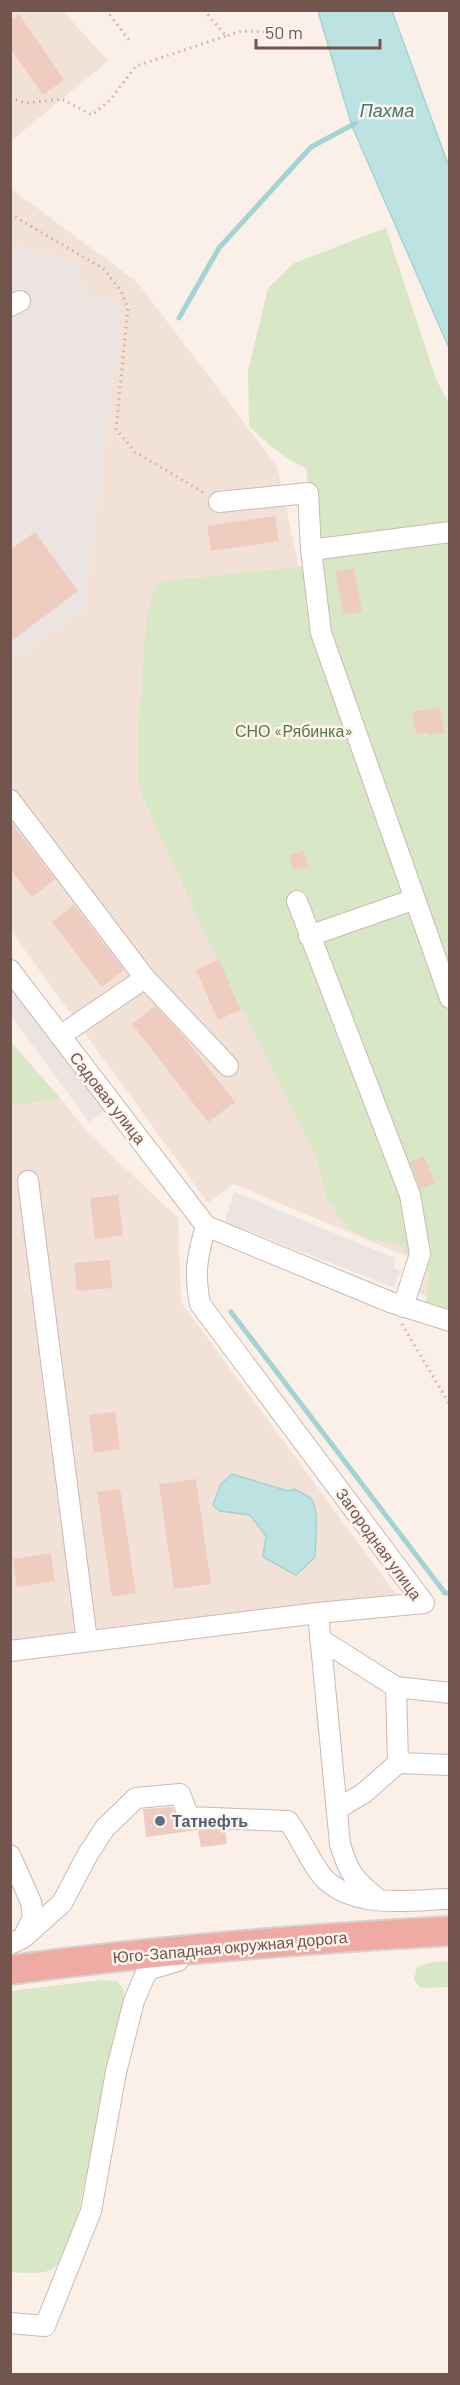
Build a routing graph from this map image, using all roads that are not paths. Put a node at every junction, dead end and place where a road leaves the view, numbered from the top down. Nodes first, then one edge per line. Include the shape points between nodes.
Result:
1 (219, 502) road end
2 (450, 532) edge
3 (311, 550) junction
4 (10, 800) edge
5 (415, 899) junction
6 (297, 901) dead end
7 (309, 936) junction
8 (10, 970) edge
9 (145, 978) junction
10 (450, 998) edge
11 (60, 1036) junction
12 (228, 1066) dead end
13 (28, 1181) dead end
14 (206, 1226) junction
15 (396, 1305) junction
16 (450, 1322) edge
17 (318, 1613) junction
18 (321, 1639) junction
19 (87, 1641) junction
20 (10, 1651) edge
21 (396, 1687) junction
22 (450, 1693) edge
23 (398, 1763) junction
24 (450, 1765) edge
25 (337, 1809) junction
26 (10, 1855) edge
27 (378, 1899) junction
28 (450, 1899) edge
29 (450, 1914) edge
30 (450, 1931) edge
31 (15, 1944) edge
32 (228, 1946) junction
33 (10, 1970) edge
34 (10, 2323) edge

1 - 3 street via 308,494
2 - 3 street
3 - 5 street via 321,633
4 - 9 street
5 - 7 street
5 - 10 street
6 - 7 street
7 - 15 street via 410,1195 420,1254
8 - 11 street, Садовая улица
9 - 11 street
9 - 12 street
11 - 14 street, Садовая улица
13 - 19 street
14 - 15 street
14 - 17 street, Загородная улица via 196,1257 200,1304 424,1603
15 - 16 street
17 - 18 street
17 - 19 street, Загородная улица
18 - 21 street
18 - 25 street
19 - 20 street, Загородная улица
21 - 22 street
21 - 23 street
23 - 24 street
23 - 25 street via 364,1793
25 - 27 street via 347,1868
26 - 31 street via 31,1902 33,1917
27 - 28 street
27 - 31 street via 358,1898 337,1890 321,1874 288,1821 189,1817 180,1794 136,1798 105,1827 62,1903
29 - 31 highway, Юго-Западная окружная дорога
30 - 32 highway, Юго-Западная окружная дорога
32 - 33 highway, Юго-Западная окружная дорога
32 - 34 street via 197,1958 158,1965 145,1975 134,2001 116,2072 91,2211 45,2326

